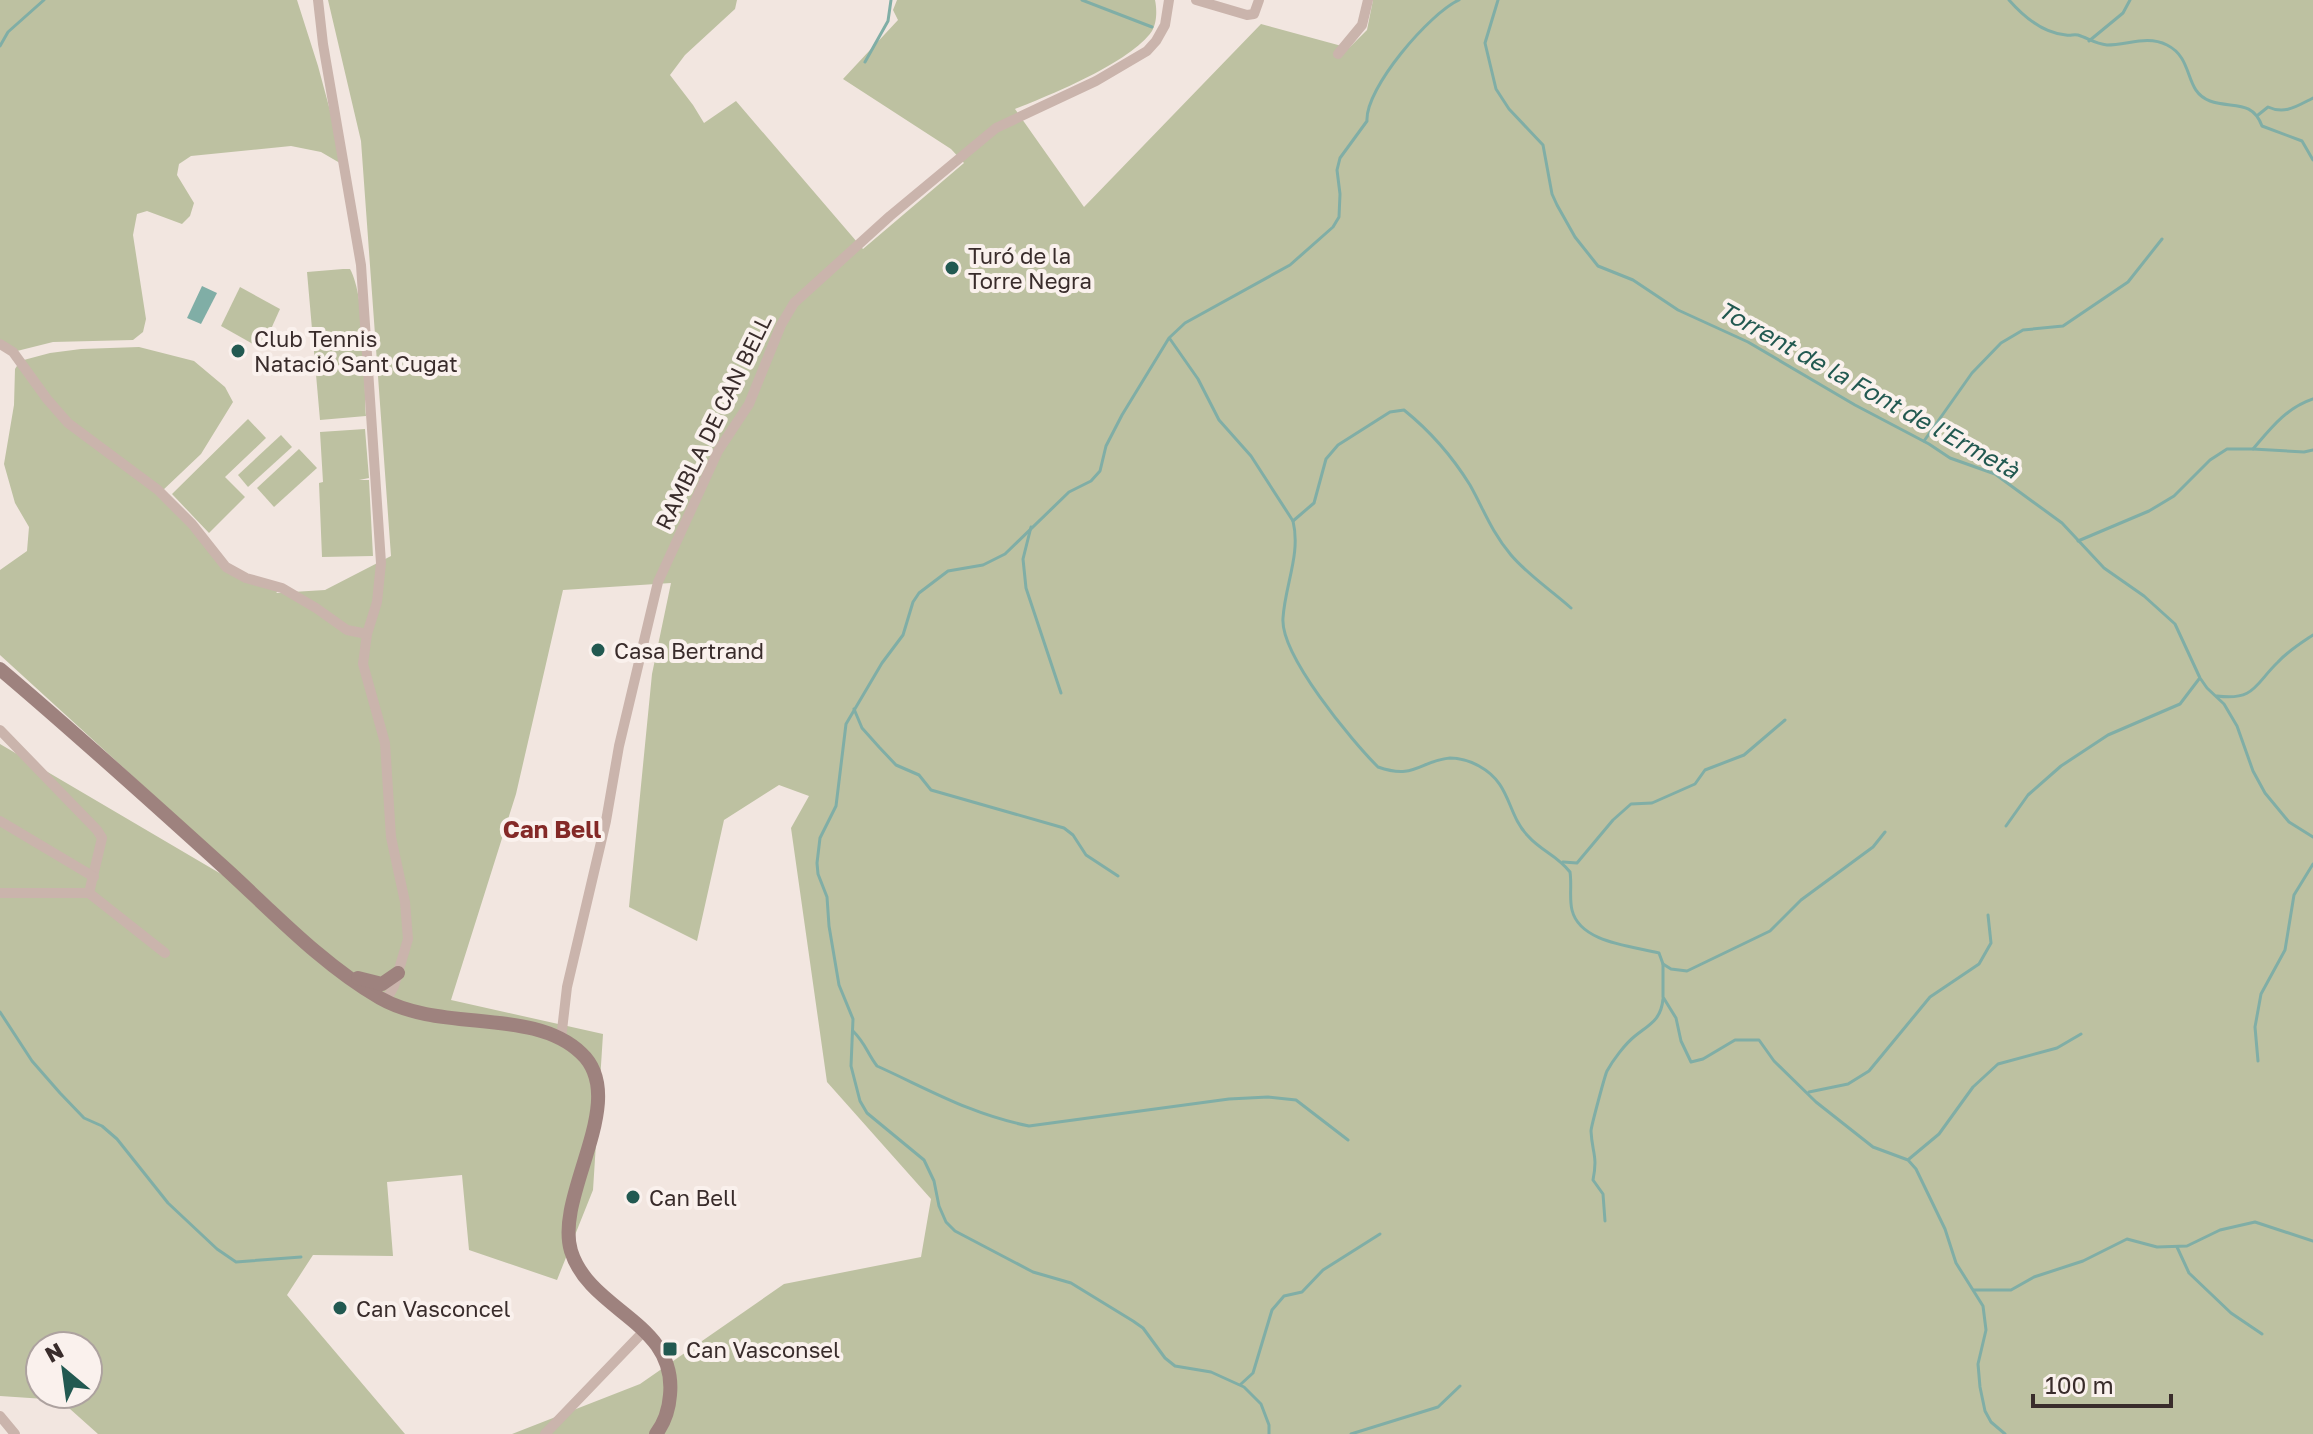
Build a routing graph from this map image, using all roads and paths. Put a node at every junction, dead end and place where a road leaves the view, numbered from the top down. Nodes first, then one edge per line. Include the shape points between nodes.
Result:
1 (318, 0) edge
2 (1169, 0) edge
3 (1196, 0) edge
4 (1259, 0) edge
5 (1368, 0) edge
6 (1338, 54) dead end
7 (0, 344) edge
8 (367, 634) junction
9 (0, 669) edge
10 (0, 730) edge
11 (0, 821) edge
12 (94, 877) junction
13 (0, 893) edge
14 (89, 893) junction
15 (165, 953) dead end
16 (341, 971) junction
17 (398, 973) junction
18 (389, 999) junction
19 (561, 1039) junction
20 (644, 1331) junction
21 (0, 1416) edge
22 (15, 1434) edge
23 (545, 1434) edge
24 (656, 1434) edge

1 - 8 street via 364,291 381,563
2 - 19 street, RAMBLA DE CAN BELL via 1165,25 1147,51 996,128 811,287 781,325 749,404 718,451 658,582 567,987
3 - 4 street via 1247,15 1254,14
5 - 6 street via 1362,25
7 - 8 street via 13,352 68,423 158,490 226,567 282,588 347,630
8 - 17 street via 363,664 385,743 391,837 407,923
9 - 16 main road
10 - 12 street via 97,830 102,838
11 - 12 street
12 - 14 street
13 - 14 street
14 - 15 street
16 - 17 main road via 382,984
16 - 18 main road
17 - 18 main road via 385,988
18 - 19 main road via 413,1012 532,1028
19 - 20 main road via 589,1062 598,1096 570,1216 571,1252 588,1281
20 - 23 street
20 - 24 main road via 663,1352 670,1380 667,1414
21 - 22 street

